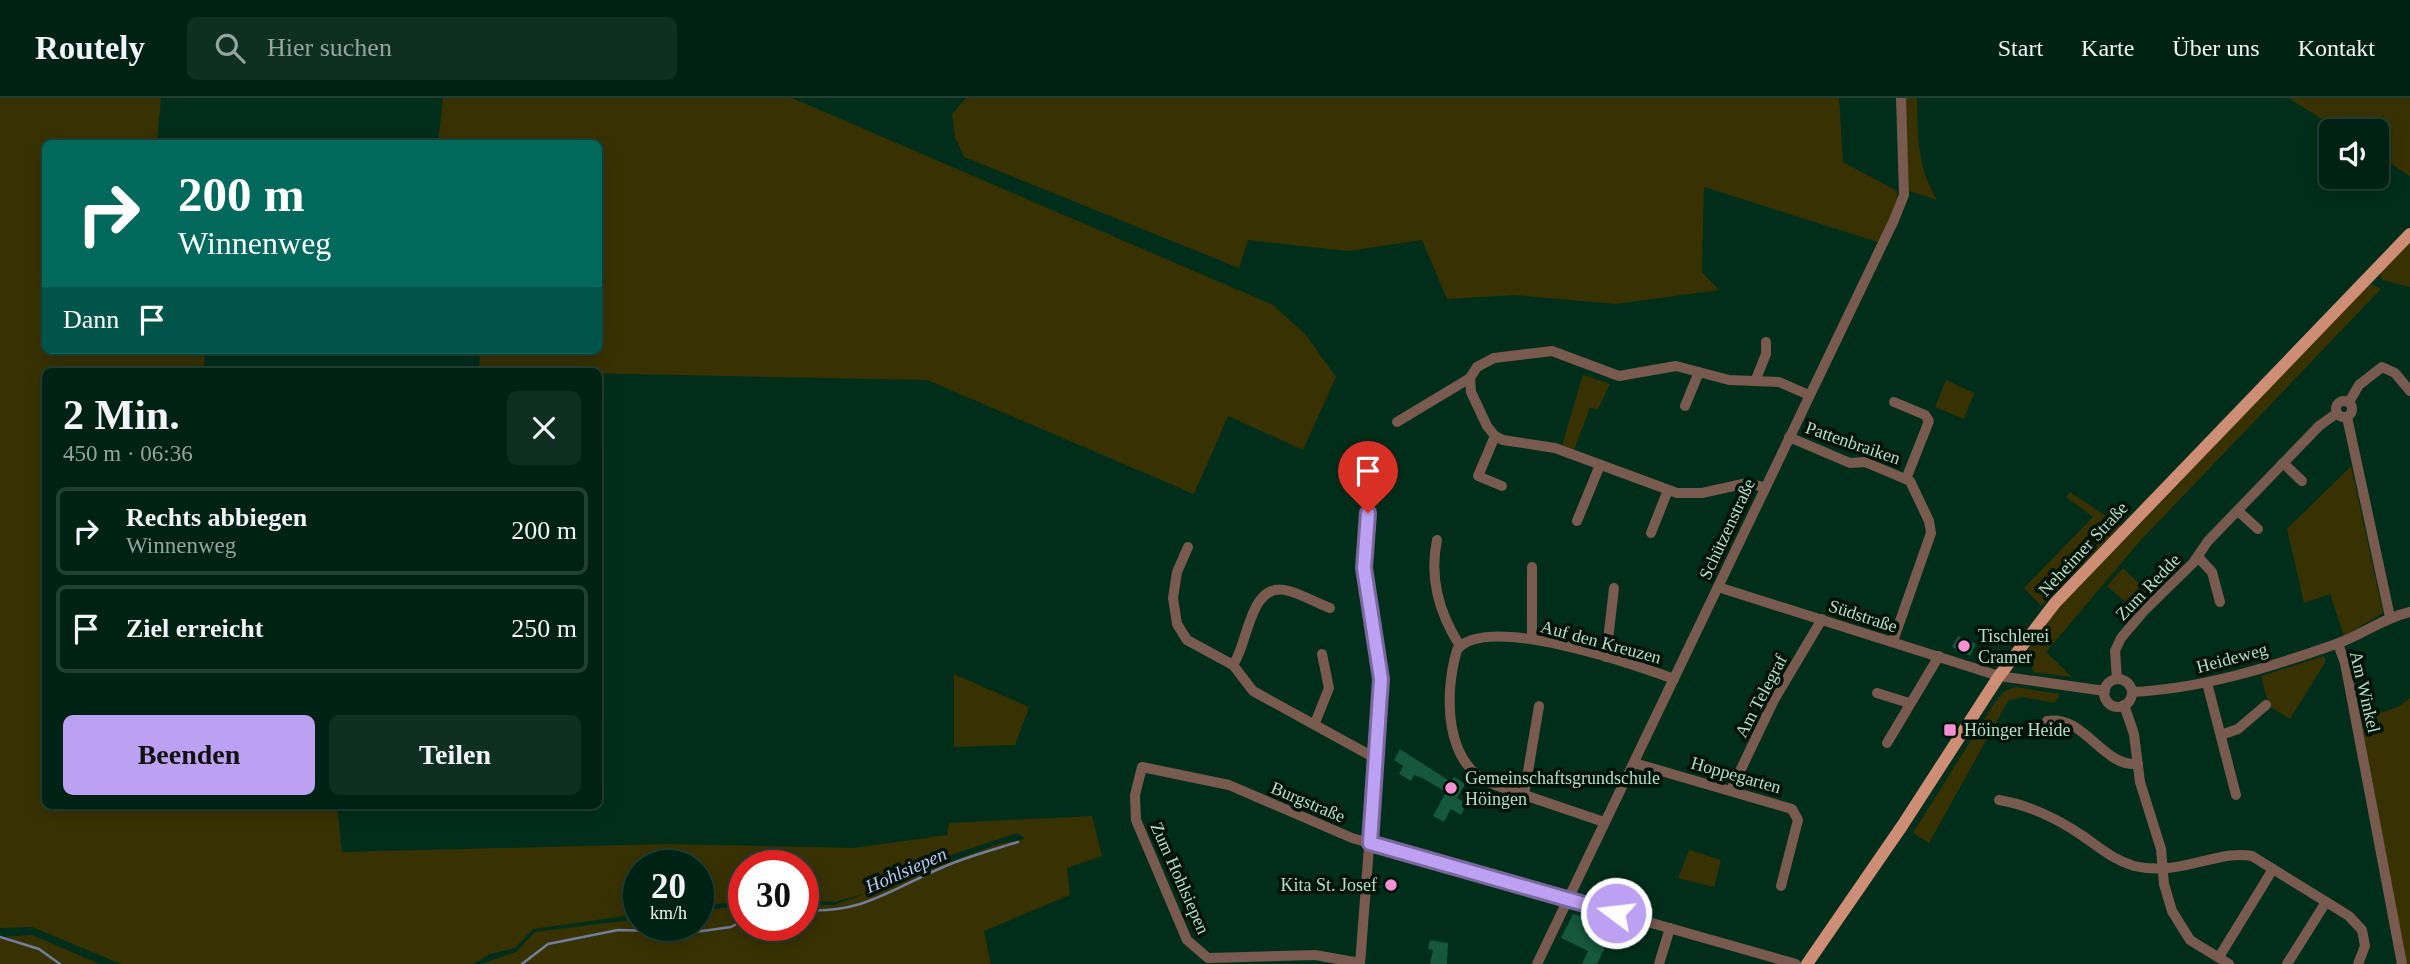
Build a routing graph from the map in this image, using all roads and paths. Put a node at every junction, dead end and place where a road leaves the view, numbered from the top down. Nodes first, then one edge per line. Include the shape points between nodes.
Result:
1 (1901, 98) edge
2 (2410, 234) edge
3 (1766, 342) dead end
4 (1699, 372) junction
5 (1470, 378) junction
6 (1756, 379) junction
7 (2410, 391) edge
8 (1809, 395) junction
9 (1894, 402) dead end
10 (1685, 406) dead end
11 (2342, 415) junction
12 (1397, 422) dead end
13 (1495, 436) junction
14 (1789, 437) junction
15 (2283, 463) junction
16 (1600, 465) junction
17 (1906, 479) junction
18 (2302, 481) dead end
19 (1502, 486) dead end
20 (1764, 487) junction
21 (1370, 491) dead end
22 (1668, 491) junction
23 (2238, 511) junction
24 (1577, 521) dead end
25 (2258, 529) dead end
26 (1651, 533) dead end
27 (1437, 540) dead end
28 (1188, 547) dead end
29 (2199, 557) junction
30 (1532, 567) dead end
31 (1718, 587) junction
32 (1614, 588) dead end
33 (2220, 602) dead end
34 (1330, 608) dead end
35 (2410, 612) edge
36 (2390, 617) junction
37 (1822, 619) junction
38 (1532, 638) junction
39 (1893, 641) junction
40 (2338, 644) junction
41 (1460, 646) junction
42 (1322, 654) dead end
43 (1939, 656) junction
44 (1605, 657) junction
45 (1233, 666) junction
46 (1999, 676) junction
47 (1674, 679) junction
48 (2117, 679) junction
49 (2207, 682) junction
50 (2105, 691) junction
51 (2132, 692) junction
52 (1877, 693) dead end
53 (1909, 703) junction
54 (2124, 705) junction
55 (2266, 705) dead end
56 (1539, 706) dead end
57 (2047, 721) dead end
58 (1315, 723) junction
59 (2221, 735) junction
60 (1887, 743) dead end
61 (1375, 758) junction
62 (1634, 762) junction
63 (2138, 764) junction
64 (1731, 790) junction
65 (1524, 795) junction
66 (2236, 795) dead end
67 (1999, 800) dead end
68 (1136, 820) joint
69 (1604, 822) junction
70 (1370, 843) junction
71 (2163, 869) junction
72 (2273, 869) junction
73 (1781, 886) dead end
74 (1568, 900) junction
75 (2326, 902) junction
76 (1670, 928) junction
77 (2219, 957) junction
78 (1207, 961) edge
79 (1360, 964) edge
80 (1537, 964) edge
81 (1659, 964) edge
82 (1796, 964) edge
83 (1807, 964) edge
84 (2229, 964) edge
85 (2287, 964) edge
86 (2358, 964) edge
87 (2402, 964) edge

1 - 8 street, Schützenstraße via 1904,195
2 - 46 main road, Neheimer Straße via 2055,603
3 - 6 street
4 - 5 street via 1670,366 1619,376 1567,354 1537,351 1494,358
4 - 6 street via 1729,380
4 - 10 street
5 - 12 street
5 - 13 street via 1471,393
6 - 8 street via 1779,382
7 - 11 street via 2395,373 2382,367 2365,379 2348,402 2353,410
8 - 14 street, Schützenstraße
9 - 17 street, Pattenbraiken via 1928,419
11 - 15 street, Zum Redde via 2319,426
11 - 36 street
13 - 16 street via 1512,443 1555,448
13 - 19 street via 1478,476
14 - 17 street, Pattenbraiken via 1850,463 1865,462
14 - 20 street, Schützenstraße
15 - 18 street
15 - 23 street, Zum Redde
16 - 22 street
16 - 24 street
17 - 39 street, Pattenbraiken via 1930,521 1931,533
20 - 22 street via 1747,483 1692,494
20 - 31 street, Schützenstraße
21 - 61 street via 1364,568 1381,679
22 - 26 street
23 - 25 street
23 - 29 street, Zum Redde
27 - 41 street via 1434,581 1441,608
28 - 45 street via 1174,585 1177,624 1192,643
29 - 33 street, Zum Redde via 2212,572
29 - 48 street, Zum Redde via 2121,638 2115,651
30 - 38 street
31 - 37 street, Südstraße
31 - 47 street, Schützenstraße
32 - 44 street
34 - 45 street via 1286,590 1267,593 1257,603
35 - 36 street
36 - 40 street, Am Winkel
37 - 39 street, Südstraße
37 - 64 street, Am Telegraf via 1774,700
38 - 41 street, Auf den Kreuzen via 1485,638
38 - 44 street, Auf den Kreuzen
39 - 43 street, Südstraße
40 - 49 street, Heideweg
40 - 87 street, Am Winkel
41 - 65 street via 1451,690 1453,731 1460,756 1476,776
42 - 58 street via 1329,688
43 - 46 street, Südstraße
43 - 53 street
44 - 47 street, Auf den Kreuzen
45 - 58 street via 1253,691
46 - 50 street
46 - 83 main road, Neheimer Straße
47 - 62 street, Schützenstraße
48 - 50 street
48 - 51 street via 2129,684
49 - 51 street, Heideweg
49 - 59 street
50 - 54 street via 2112,705
51 - 54 street
52 - 53 street
53 - 60 street
54 - 63 street
55 - 59 street via 2238,729
56 - 65 street
57 - 63 street via 2057,719 2071,725 2122,763
58 - 61 street
59 - 66 street
61 - 70 street
62 - 64 street, Hoppegarten
62 - 69 street, Schützenstraße
63 - 71 street
64 - 73 street, Hoppegarten via 1796,813 1797,827
65 - 69 street
67 - 71 street via 2021,804 2053,819 2122,862
68 - 70 street, Burgstraße via 1135,795 1142,766 1229,785
68 - 78 street, Zum Hohlsiepen via 1187,940
69 - 74 street, Schützenstraße
70 - 74 street, Burgstraße
70 - 79 street
71 - 72 street via 2245,854
71 - 77 street via 2167,897 2180,930
72 - 75 street
72 - 77 street
74 - 76 street, Burgstraße
74 - 80 street, Schützenstraße
75 - 85 street
75 - 86 street via 2361,930 2365,946
76 - 81 street
76 - 82 street, Burgstraße
77 - 84 street
78 - 79 street, Zum Hohlsiepen via 1315,955

